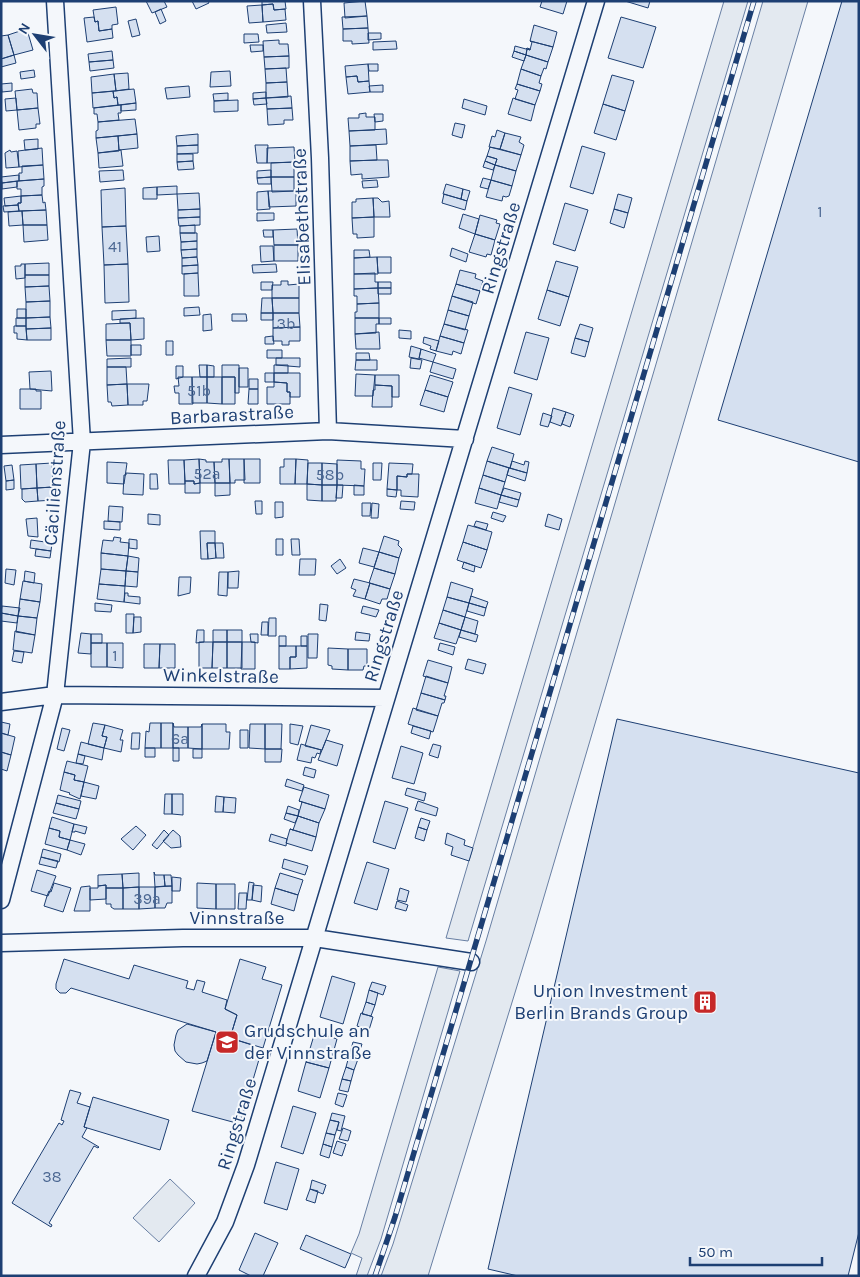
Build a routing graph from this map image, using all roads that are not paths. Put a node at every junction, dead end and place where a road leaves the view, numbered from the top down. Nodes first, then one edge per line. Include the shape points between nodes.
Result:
1 (55, 1) edge
2 (312, 1) edge
3 (596, 1) edge
4 (328, 431) junction
5 (465, 438) junction
6 (82, 442) junction
7 (1, 444) edge
8 (56, 694) junction
9 (386, 698) junction
10 (1, 702) edge
11 (1, 900) edge
12 (315, 938) junction
13 (1, 943) edge
14 (471, 962) dead end
15 (196, 1276) edge

1 - 6 street, Cäcilienstraße
2 - 4 street, Elisabethstraße
3 - 5 street, Ringstraße
4 - 5 street, Barbarastraße
4 - 6 street, Barbarastraße
5 - 9 street, Ringstraße
6 - 7 street, Barbarastraße
6 - 8 street, Cäcilienstraße
8 - 9 street, Winkelstraße
8 - 10 street, Winkelstraße
8 - 11 street, Cäcilienstraße
9 - 12 street, Ringstraße
12 - 13 street, Vinnstraße
12 - 14 street, Vinnstraße
12 - 15 street, Ringstraße via 238,1188 225,1222

